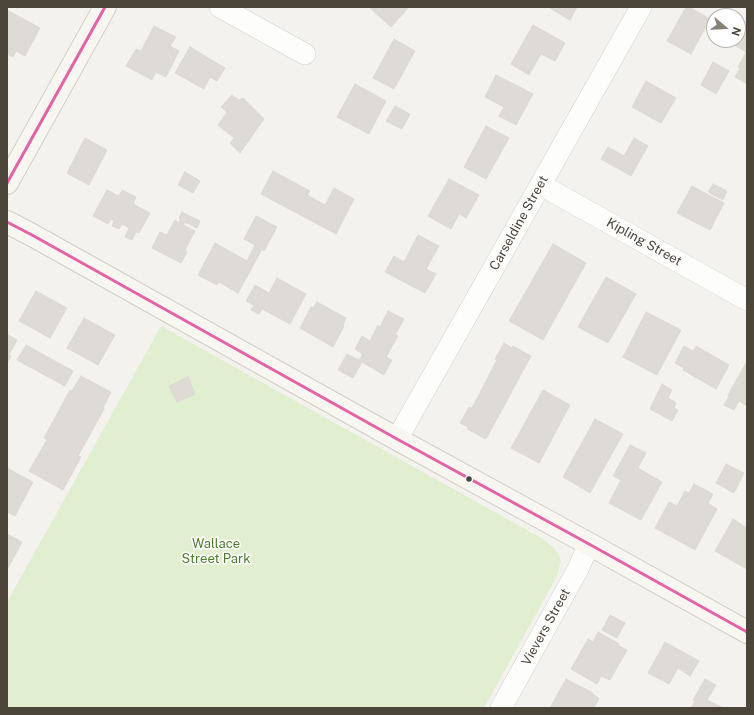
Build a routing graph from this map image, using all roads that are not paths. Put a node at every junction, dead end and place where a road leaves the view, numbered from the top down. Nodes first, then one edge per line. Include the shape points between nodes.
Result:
1 (105, 7) edge
2 (220, 7) edge
3 (641, 7) edge
4 (305, 54) dead end
5 (7, 183) edge
6 (541, 185) junction
7 (7, 222) edge
8 (747, 300) edge
9 (397, 440) junction
10 (589, 544) junction
11 (747, 632) edge
12 (501, 708) edge

1 - 5 street
2 - 4 street
3 - 6 street, Carseldine Street
6 - 8 street, Kipling Street
6 - 9 street, Carseldine Street
7 - 9 street
9 - 10 street
10 - 11 street
10 - 12 street, Vievers Street

